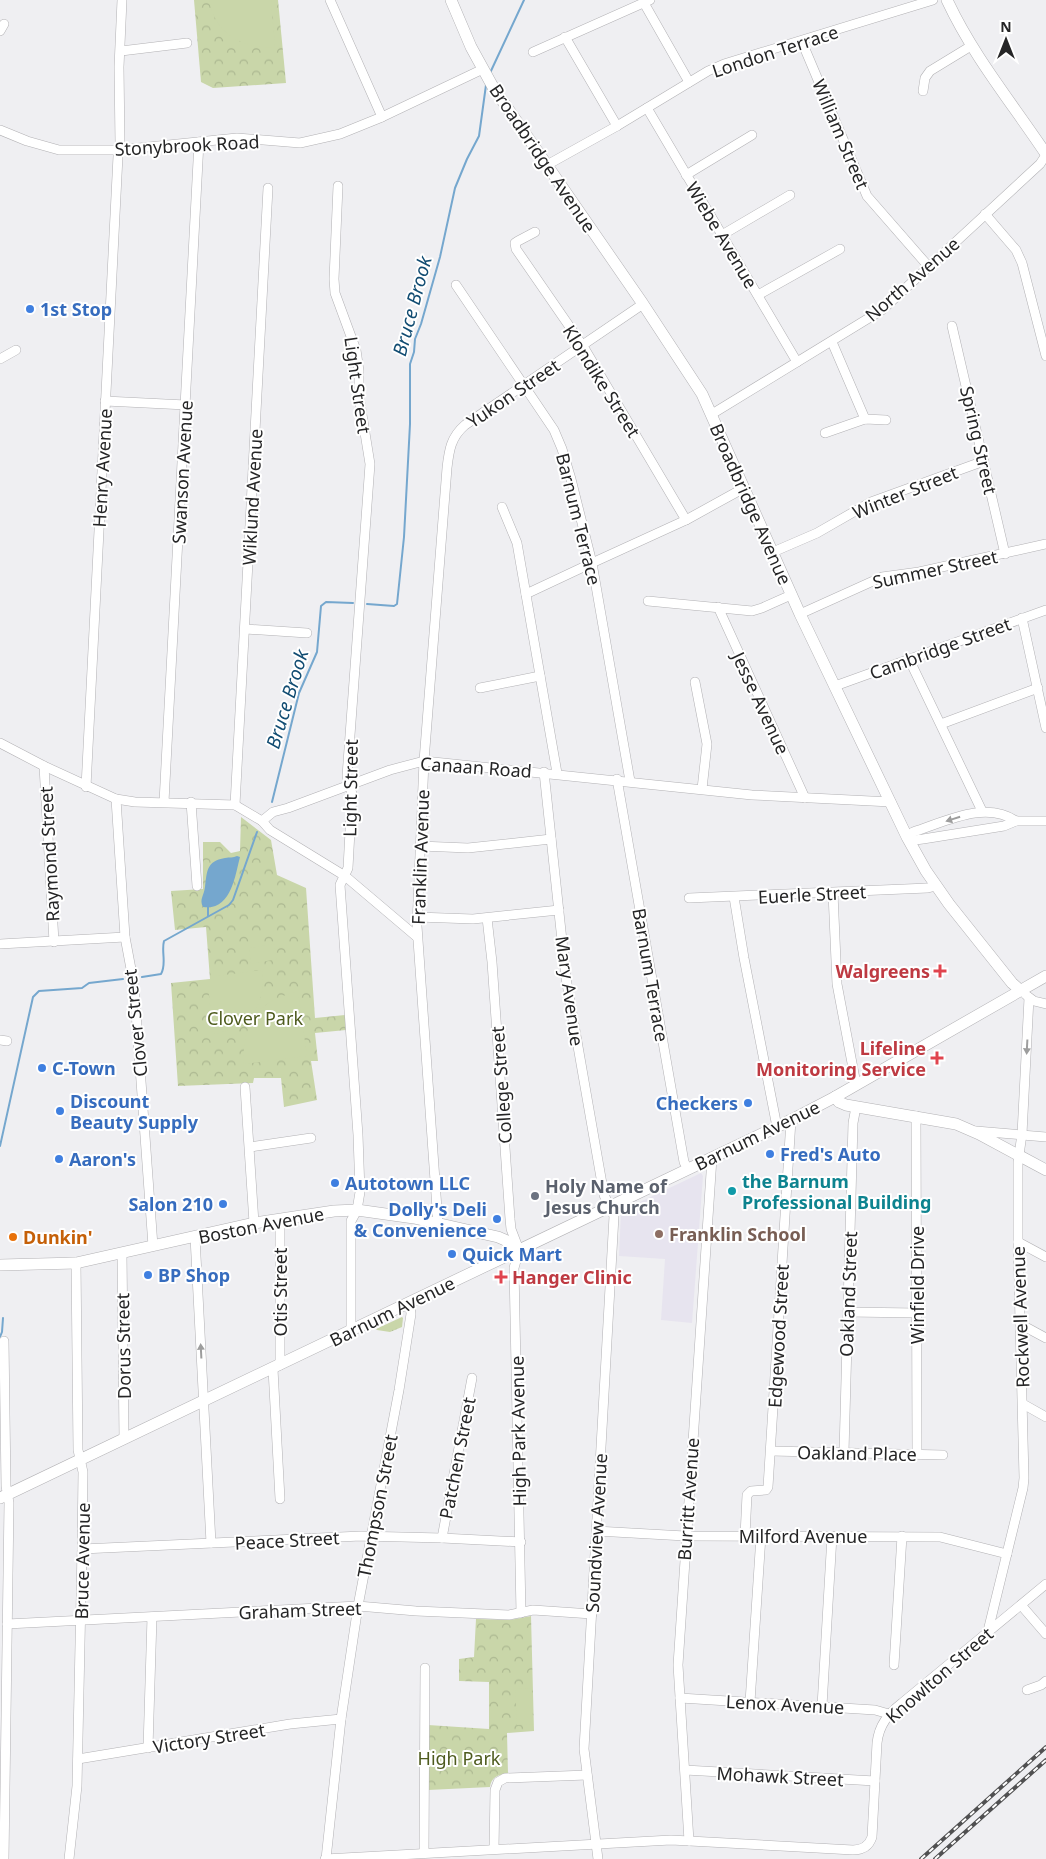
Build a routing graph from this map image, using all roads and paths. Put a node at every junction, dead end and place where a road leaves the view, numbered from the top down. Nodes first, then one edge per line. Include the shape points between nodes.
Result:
1 (122, 0) edge
2 (330, 0) edge
3 (451, 0) edge
4 (933, 0) edge
5 (946, 0) edge
6 (641, 2) edge
7 (565, 37) junction
8 (802, 42) junction
9 (187, 43) dead end
10 (971, 46) junction
11 (121, 52) junction
12 (533, 52) dead end
13 (484, 71) junction
14 (689, 82) junction
15 (923, 91) dead end
16 (647, 108) junction
17 (382, 117) junction
18 (617, 126) junction
19 (0, 130) edge
20 (752, 135) dead end
21 (199, 142) junction
22 (119, 150) junction
23 (1046, 155) edge
24 (546, 165) junction
25 (686, 174) junction
26 (338, 186) dead end
27 (268, 188) dead end
28 (790, 195) dead end
29 (986, 214) junction
30 (535, 232) dead end
31 (722, 235) junction
32 (840, 249) dead end
33 (928, 267) junction
34 (456, 285) dead end
35 (758, 295) junction
36 (643, 304) junction
37 (952, 326) dead end
38 (832, 342) junction
39 (583, 346) junction
40 (16, 350) dead end
41 (1046, 356) edge
42 (0, 359) edge
43 (797, 362) junction
44 (523, 386) junction
45 (105, 401) junction
46 (186, 405) junction
47 (712, 414) junction
48 (865, 419) junction
49 (886, 420) dead end
50 (457, 433) joint
51 (825, 434) dead end
52 (984, 461) junction
53 (744, 488) junction
54 (502, 507) dead end
55 (686, 520) junction
56 (1046, 544) edge
57 (773, 552) junction
58 (1005, 554) junction
59 (592, 562) junction
60 (526, 594) junction
61 (791, 595) junction
62 (648, 601) dead end
63 (718, 607) junction
64 (1046, 610) edge
65 (800, 614) junction
66 (1022, 618) junction
67 (246, 630) junction
68 (307, 634) dead end
69 (909, 659) junction
70 (540, 676) junction
71 (695, 682) dead end
72 (835, 686) junction
73 (480, 688) dead end
74 (1038, 688) junction
75 (941, 724) junction
76 (1046, 728) edge
77 (0, 743) edge
78 (424, 760) junction
79 (44, 766) junction
80 (544, 772) junction
81 (557, 774) junction
82 (617, 780) junction
83 (630, 781) junction
84 (349, 785) junction
85 (86, 787) junction
86 (702, 789) junction
87 (805, 798) junction
88 (116, 799) junction
89 (164, 802) junction
90 (191, 802) junction
91 (891, 802) junction
92 (235, 805) junction
93 (982, 811) junction
94 (262, 821) junction
95 (1016, 821) junction
96 (1046, 821) edge
97 (907, 837) junction
98 (551, 839) junction
99 (420, 846) junction
100 (345, 876) junction
101 (197, 886) dead end
102 (936, 886) junction
103 (833, 893) junction
104 (734, 897) junction
105 (689, 898) dead end
106 (558, 910) junction
107 (417, 917) junction
108 (488, 918) junction
109 (125, 937) junction
110 (417, 937) junction
111 (54, 942) junction
112 (0, 944) edge
113 (1046, 976) edge
114 (1025, 994) junction
115 (1046, 1004) edge
116 (856, 1084) junction
117 (245, 1087) dead end
118 (835, 1097) junction
119 (856, 1107) junction
120 (916, 1116) junction
121 (791, 1120) junction
122 (777, 1127) junction
123 (974, 1131) junction
124 (1022, 1134) junction
125 (1046, 1137) edge
126 (311, 1138) dead end
127 (250, 1147) junction
128 (1019, 1156) junction
129 (712, 1158) junction
130 (688, 1169) junction
131 (1046, 1170) edge
132 (609, 1207) junction
133 (357, 1210) junction
134 (280, 1219) junction
135 (254, 1223) junction
136 (438, 1223) junction
137 (195, 1237) junction
138 (1018, 1242) junction
139 (153, 1246) junction
140 (518, 1250) junction
141 (122, 1253) junction
142 (1046, 1257) edge
143 (76, 1263) junction
144 (0, 1265) edge
145 (410, 1302) junction
146 (848, 1312) junction
147 (917, 1312) junction
148 (1020, 1324) junction
149 (351, 1330) junction
150 (1046, 1338) edge
151 (4, 1340) dead end
152 (276, 1367) junction
153 (472, 1378) dead end
154 (204, 1399) junction
155 (1023, 1404) junction
156 (1046, 1417) edge
157 (124, 1439) junction
158 (771, 1451) junction
159 (844, 1452) junction
160 (917, 1453) junction
161 (943, 1454) dead end
162 (80, 1460) junction
163 (4, 1496) edge
164 (280, 1499) dead end
165 (596, 1531) junction
166 (370, 1536) junction
167 (685, 1536) junction
168 (745, 1536) junction
169 (761, 1536) junction
170 (832, 1536) junction
171 (902, 1536) junction
172 (442, 1538) junction
173 (521, 1542) junction
174 (211, 1544) junction
175 (82, 1549) junction
176 (1007, 1554) junction
177 (1046, 1584) edge
178 (1022, 1605) junction
179 (358, 1606) junction
180 (521, 1613) junction
181 (592, 1614) junction
182 (152, 1617) junction
183 (80, 1621) junction
184 (7, 1624) junction
185 (988, 1631) junction
186 (1046, 1634) edge
187 (894, 1665) dead end
188 (425, 1668) dead end
189 (1046, 1681) edge
190 (1027, 1690) dead end
191 (680, 1698) junction
192 (750, 1702) junction
193 (822, 1706) junction
194 (889, 1714) junction
195 (341, 1719) junction
196 (148, 1748) junction
197 (78, 1758) junction
198 (685, 1770) junction
199 (586, 1775) junction
200 (875, 1781) junction
201 (689, 1841) junction
202 (596, 1844) junction
203 (494, 1849) junction
204 (424, 1853) junction
205 (462, 1855) edge
206 (4, 1859) edge
207 (69, 1859) edge
208 (326, 1859) edge
209 (598, 1859) edge

1 - 11 street, Henry Avenue
2 - 17 street
3 - 13 main road, Broadbridge Avenue
4 - 8 street, London Terrace
5 - 10 main road
6 - 7 street
6 - 14 street
7 - 12 street
7 - 18 street
8 - 14 street, London Terrace via 724,64
8 - 33 street, William Street via 868,196
9 - 11 street
10 - 15 street via 930,72 925,78
10 - 23 main road
11 - 22 street, Henry Avenue
13 - 17 street, Stonybrook Road
13 - 24 main road, Broadbridge Avenue
14 - 16 street, London Terrace
16 - 18 street, London Terrace
16 - 25 street, Wiebe Avenue
17 - 21 street, Stonybrook Road via 340,134 300,143 237,138
18 - 24 street, London Terrace
19 - 22 street, Stonybrook Road via 59,150
20 - 25 street
21 - 22 street, Stonybrook Road
21 - 46 street, Swanson Avenue
22 - 45 street, Henry Avenue
23 - 29 street, North Avenue
24 - 36 main road, Broadbridge Avenue
25 - 31 street, Wiebe Avenue
26 - 84 street, Light Street via 335,293 356,350 359,396 370,464 347,776
27 - 67 street, Wiklund Avenue
28 - 31 street
29 - 33 street, North Avenue
29 - 41 street via 1016,250 1022,263
30 - 39 street, Klondike Street via 518,241 516,249
31 - 35 street, Wiebe Avenue
32 - 35 street
33 - 38 street, North Avenue via 882,310
34 - 44 street, Barnum Terrace
35 - 43 street, Wiebe Avenue
36 - 39 street, Yukon Street
36 - 47 main road, Broadbridge Avenue
37 - 52 street, Spring Street
38 - 43 street, North Avenue
38 - 48 street
39 - 44 street, Yukon Street
39 - 55 street, Klondike Street
40 - 42 street
43 - 47 street, North Avenue
44 - 50 street, Yukon Street
44 - 59 street, Barnum Terrace via 554,430 562,449
45 - 46 street
45 - 85 street, Henry Avenue
46 - 89 street, Swanson Avenue
47 - 53 main road, Broadbridge Avenue
48 - 49 street
48 - 51 street
50 - 78 street, Franklin Avenue via 448,458
52 - 57 street, Winter Street via 871,502 817,533
52 - 58 street, Spring Street
53 - 55 street
53 - 57 main road, Broadbridge Avenue
54 - 60 street via 517,543
55 - 59 street
56 - 58 street, Summer Street
57 - 61 main road, Broadbridge Avenue
58 - 65 street, Summer Street via 882,577
59 - 60 street
59 - 83 street, Barnum Terrace
60 - 70 street
61 - 63 street via 758,610
61 - 65 main road, Broadbridge Avenue
62 - 63 street
63 - 87 street, Jesse Avenue
64 - 66 street, Cambridge Street
65 - 72 main road, Broadbridge Avenue
66 - 69 street, Cambridge Street
66 - 74 street
67 - 68 street
67 - 92 street, Wiklund Avenue
69 - 72 street, Cambridge Street
69 - 75 street
70 - 73 street
70 - 81 street
71 - 86 street via 706,744
72 - 91 main road, Broadbridge Avenue
74 - 75 street
74 - 76 street
75 - 93 street
77 - 79 street
78 - 80 street, Canaan Road
78 - 84 street, Canaan Road
78 - 99 street, Franklin Avenue
79 - 85 street
79 - 111 street, Raymond Street
80 - 81 street, Canaan Road
80 - 98 street, Mary Avenue
81 - 82 street, Canaan Road
82 - 83 street, Canaan Road
82 - 130 street, Barnum Terrace via 684,1162
83 - 86 street, Canaan Road
84 - 94 street, Canaan Road via 273,812
84 - 100 street, Light Street via 352,794
85 - 88 street
86 - 87 street, Canaan Road
87 - 91 street, Canaan Road
88 - 89 street
88 - 109 street, Clover Street
89 - 90 street
90 - 92 street
90 - 101 street
91 - 97 main road, Broadbridge Avenue
92 - 94 street
93 - 95 street via 1005,815
93 -> 97 street via 913,832
94 - 100 street via 270,830
95 - 96 street
95 - 97 street via 1004,826 923,839
97 - 102 main road, Broadbridge Avenue
98 - 99 street via 468,848
98 - 106 street, Mary Avenue
99 - 107 street, Franklin Avenue
100 - 110 street
100 - 133 street, Light Street via 340,885 358,1135 360,1192
102 - 103 street, Euerle Street
102 - 114 main road, Broadbridge Avenue via 1012,983
103 - 104 street, Euerle Street
103 - 116 street via 837,984
104 - 105 street, Euerle Street
104 - 122 street
106 - 108 street
106 - 132 street, Mary Avenue via 566,978 604,1195
107 - 108 street
107 - 110 street, Franklin Avenue
108 - 140 street, College Street via 511,1229
109 - 111 street
109 - 139 street, Clover Street via 134,984
110 - 136 street, Franklin Avenue
111 - 112 street
113 - 114 main road, Barnum Avenue
114 - 115 street, Broadbridge Avenue
114 - 116 main road, Barnum Avenue
114 -> 124 street, Rockwell Avenue
116 - 118 main road, Barnum Avenue
117 - 127 street
118 - 119 main road via 841,1103
118 - 121 main road, Barnum Avenue
119 - 120 main road
119 - 146 street, Oakland Street
120 - 123 main road
120 - 147 street, Winfield Drive
121 - 122 main road, Barnum Avenue
121 - 158 street, Edgewood Street
122 - 129 main road, Barnum Avenue
123 - 124 street
123 - 128 main road
124 - 125 street
124 - 128 street, Rockwell Avenue
126 - 127 street
127 - 135 street
128 - 131 main road
128 - 138 street, Rockwell Avenue
129 - 130 main road, Barnum Avenue
129 - 167 street, Burritt Avenue
130 - 132 main road, Barnum Avenue
132 - 140 main road, Barnum Avenue
132 - 165 street, Soundview Avenue via 614,1216
133 - 134 main road, Boston Avenue
133 - 136 main road, Boston Avenue
133 - 149 street, Light Street via 351,1221
134 - 135 main road, Boston Avenue
134 - 152 street, Otis Street
135 - 137 main road, Boston Avenue
136 - 140 main road, Boston Avenue via 501,1238
137 - 139 main road, Boston Avenue
154 -> 137 street
138 - 142 street
138 - 148 street, Rockwell Avenue
139 - 141 main road, Boston Avenue
140 - 145 main road, Barnum Avenue
140 - 173 street, High Park Avenue via 514,1268
141 - 143 main road, Boston Avenue
141 - 157 street, Dorus Street
143 - 144 main road, Boston Avenue
143 - 162 street, Bruce Avenue
145 - 149 main road, Barnum Avenue
145 - 166 street, Thompson Street via 399,1390
146 - 147 street
146 - 159 street, Oakland Street
147 - 160 street, Winfield Drive
148 - 150 street
148 - 155 street, Rockwell Avenue
149 - 152 main road, Barnum Avenue
151 - 163 street
152 - 154 main road, Barnum Avenue
152 - 164 street, Otis Street
153 - 172 street, Patchen Street
154 - 157 main road, Barnum Avenue
154 - 174 street
155 - 156 street
155 - 176 street, Rockwell Avenue via 1023,1488
157 - 162 main road, Barnum Avenue
158 - 159 street, Oakland Place
158 - 168 street, Edgewood Street via 768,1488 751,1491 747,1495
159 - 160 street, Oakland Place
160 - 161 street, Oakland Place
162 - 163 main road, Barnum Avenue
162 - 175 street, Bruce Avenue via 83,1472
163 - 184 street via 9,1503
165 - 167 street, Milford Avenue
165 - 181 street, Soundview Avenue
166 - 172 street, Peace Street
166 - 174 street, Peace Street
166 - 179 street, Thompson Street
167 - 168 street, Milford Avenue
167 - 191 street, Burritt Avenue via 678,1665
168 - 169 street, Milford Avenue
169 - 170 street, Milford Avenue
169 - 192 street
170 - 171 street, Milford Avenue
170 - 193 street
171 - 176 street, Milford Avenue via 940,1537
171 - 187 street
172 - 173 street, Peace Street
173 - 180 street, High Park Avenue
174 - 175 street, Peace Street
175 - 183 street, Bruce Avenue
176 - 185 street, Rockwell Avenue
177 - 178 street, Knowlton Street
178 - 185 street, Knowlton Street
178 - 186 street
179 - 180 street, Graham Street via 509,1615
179 - 182 street, Graham Street
179 - 195 street, Thompson Street
180 - 181 street, Graham Street via 533,1610
181 - 199 street, Soundview Avenue via 584,1749
182 - 183 street, Graham Street
182 - 196 street
183 - 184 street, Graham Street
183 - 197 street, Bruce Avenue
184 - 206 street
185 - 194 street, Knowlton Street
188 - 204 street
189 - 190 street
191 - 192 street, Lenox Avenue
191 - 198 street, Burritt Avenue
192 - 193 street, Lenox Avenue
193 - 194 street, Lenox Avenue
194 - 200 street, Knowlton Street via 878,1734
195 - 196 street, Victory Street via 290,1724
195 - 208 street, Thompson Street
196 - 197 street, Victory Street
197 - 207 street, Bruce Avenue
198 - 200 street, Mohawk Street
198 - 201 street, Burritt Avenue
199 - 202 street, Soundview Avenue
199 - 203 street via 504,1778 498,1782 495,1790
200 - 201 street, Knowlton Street via 873,1832 871,1840 862,1849
201 - 202 street
202 - 203 street
202 - 209 street, Soundview Avenue
203 - 205 street
204 - 205 street
204 - 208 street

